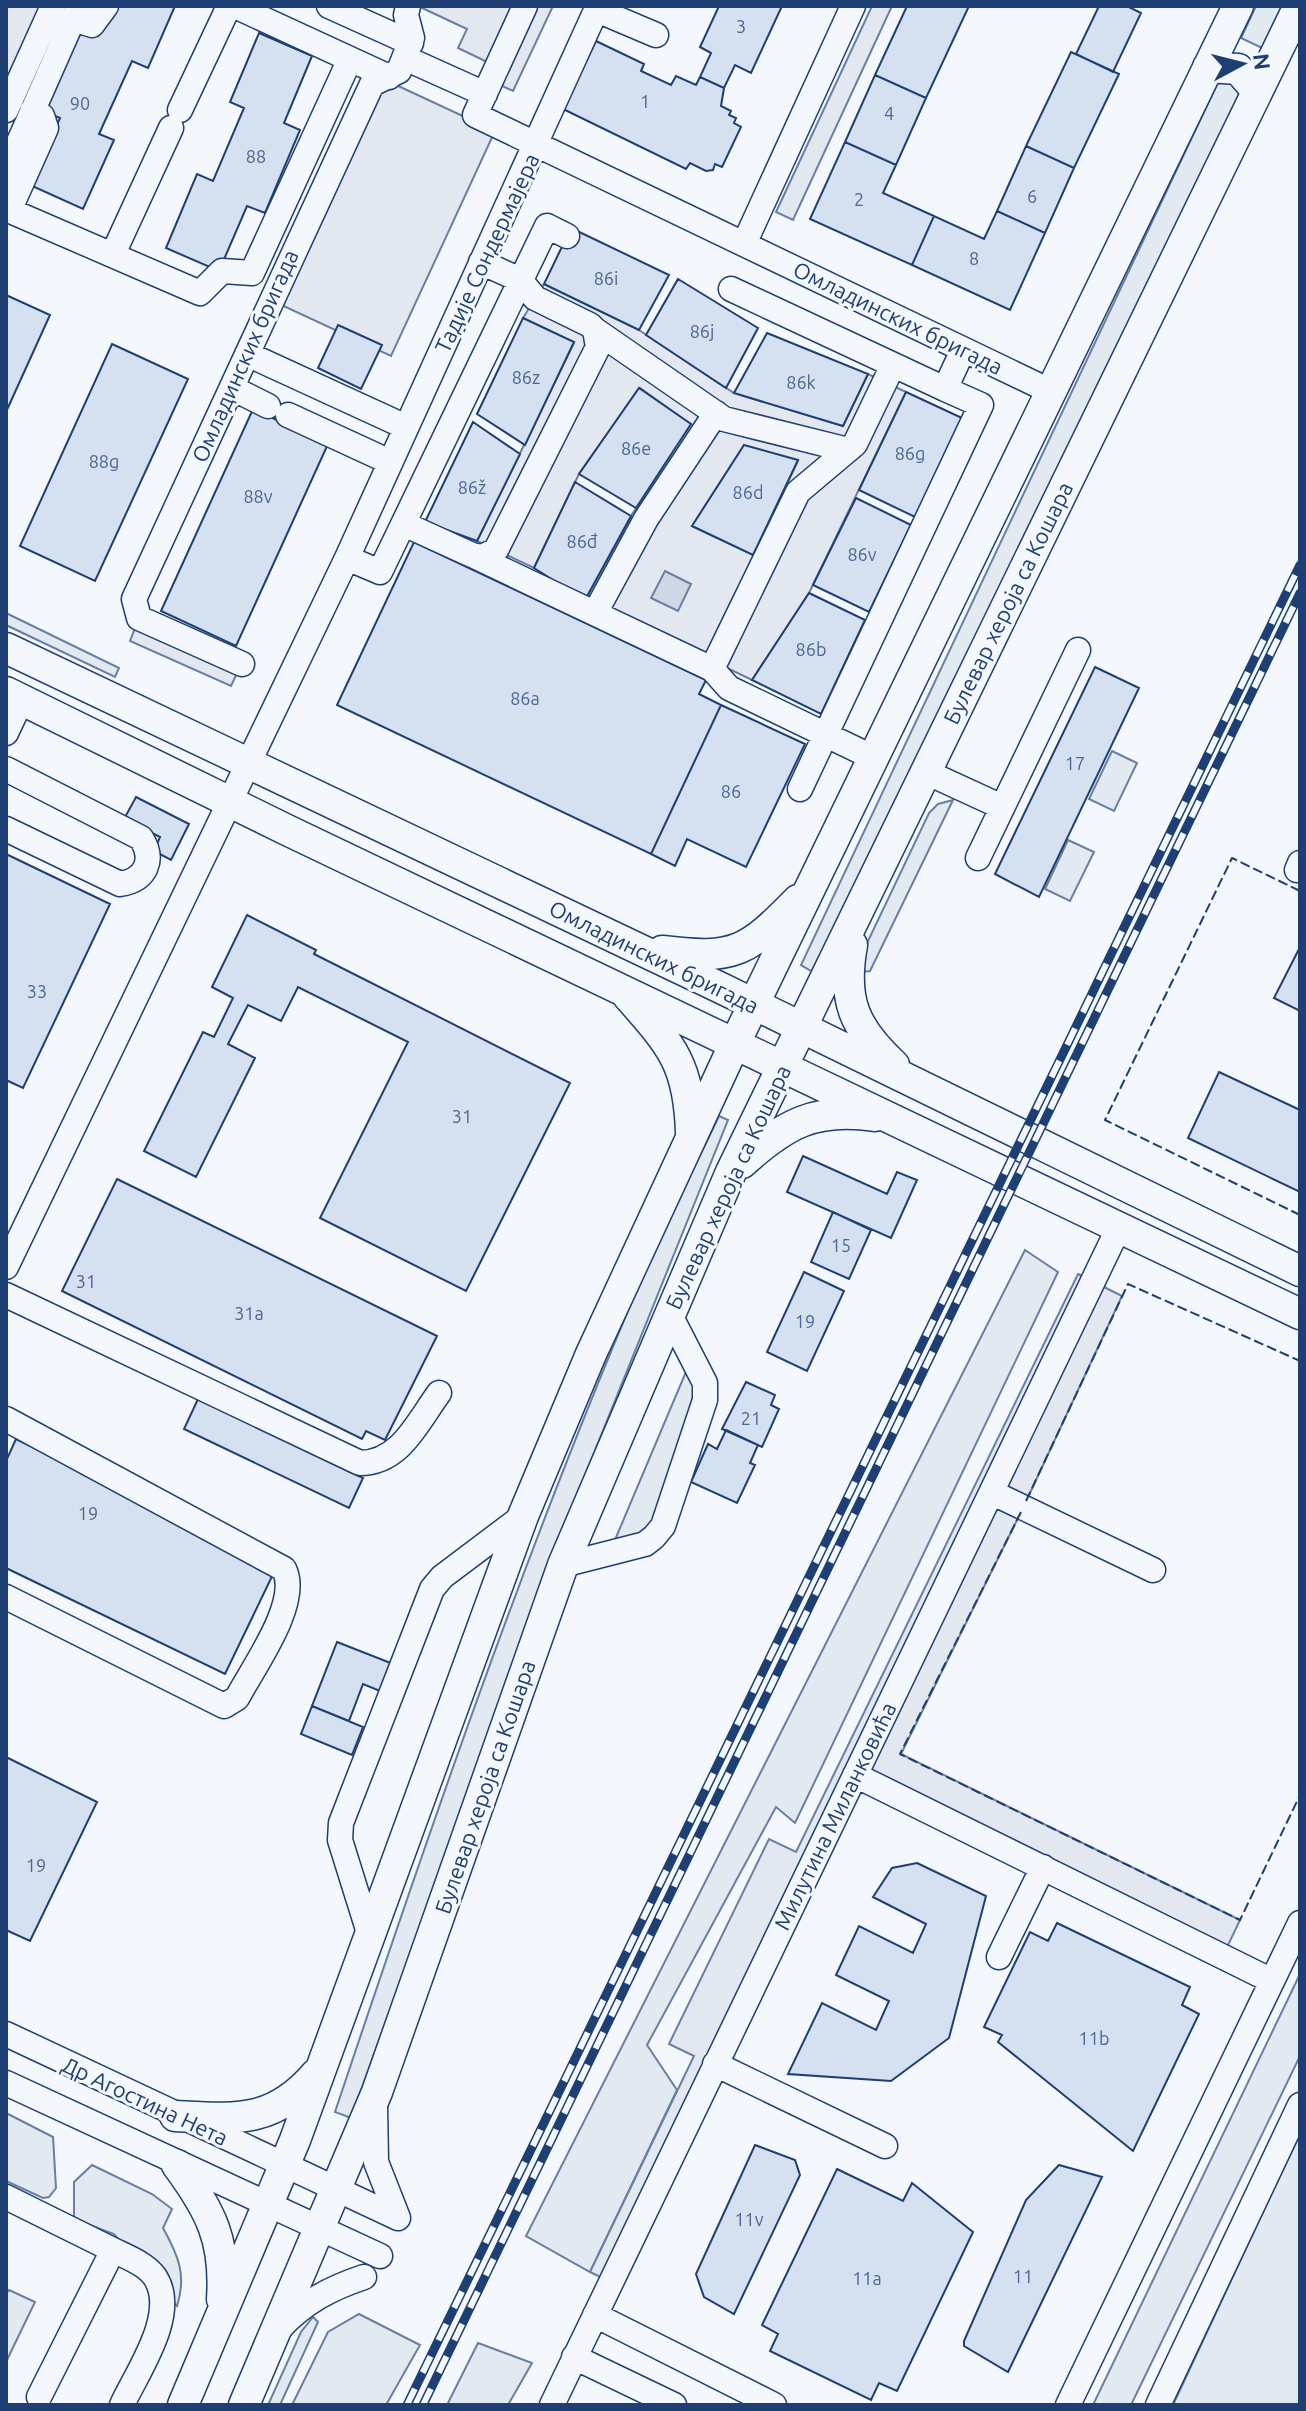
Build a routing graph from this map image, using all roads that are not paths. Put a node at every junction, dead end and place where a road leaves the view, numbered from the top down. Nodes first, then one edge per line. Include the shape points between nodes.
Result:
1 (106, 6) edge
2 (232, 6) edge
3 (408, 6) edge
4 (525, 6) edge
5 (853, 6) edge
6 (1238, 6) edge
7 (1299, 6) edge
8 (598, 8) edge
9 (69, 10) edge
10 (354, 12) edge
11 (656, 35) dead end
12 (1224, 35) junction
13 (408, 50) junction
14 (339, 54) junction
15 (1274, 58) junction
16 (1208, 67) junction
17 (389, 77) junction
18 (1257, 91) junction
19 (485, 94) junction
20 (6, 110) edge
21 (32, 111) junction
22 (535, 145) junction
23 (6, 171) edge
24 (8, 210) edge
25 (567, 236) dead end
26 (744, 244) junction
27 (113, 254) junction
28 (481, 262) junction
29 (520, 280) junction
30 (731, 289) dead end
31 (595, 330) junction
32 (963, 350) junction
33 (247, 354) junction
34 (893, 365) junction
35 (232, 388) junction
36 (945, 389) junction
37 (1052, 392) junction
38 (716, 413) junction
39 (406, 427) junction
40 (848, 450) junction
41 (390, 462) junction
42 (404, 524) junction
43 (472, 555) junction
44 (347, 558) junction
45 (595, 613) junction
46 (6, 648) edge
47 (1078, 650) dead end
48 (242, 664) dead end
49 (712, 669) junction
50 (14, 695) edge
51 (6, 733) edge
52 (826, 734) junction
53 (874, 758) junction
54 (250, 761) junction
55 (6, 769) edge
56 (926, 772) junction
57 (800, 789) dead end
58 (231, 801) junction
59 (1002, 807) junction
60 (6, 829) edge
61 (978, 858) dead end
62 (816, 881) junction
63 (857, 916) junction
64 (637, 948) junction
65 (619, 986) junction
66 (755, 1005) junction
67 (802, 1029) junction
68 (735, 1043) junction
69 (783, 1067) junction
70 (910, 1081) junction
71 (898, 1120) junction
72 (691, 1135) junction
73 (731, 1172) junction
74 (1119, 1227) junction
75 (7, 1262) edge
76 (1300, 1271) edge
77 (6, 1295) edge
78 (669, 1313) junction
79 (1300, 1314) edge
80 (439, 1393) dead end
81 (6, 1419) edge
82 (993, 1493) junction
83 (523, 1516) junction
84 (563, 1565) junction
85 (1153, 1570) dead end
86 (6, 1597) edge
87 (855, 1775) junction
88 (1043, 1867) junction
89 (1300, 1923) edge
90 (370, 1936) junction
91 (999, 1957) dead end
92 (1272, 1981) junction
93 (6, 2034) edge
94 (715, 2064) junction
95 (323, 2067) junction
96 (6, 2083) edge
97 (377, 2092) junction
98 (1300, 2105) edge
99 (175, 2116) junction
100 (885, 2146) dead end
101 (177, 2165) junction
102 (285, 2167) junction
103 (335, 2190) junction
104 (6, 2197) edge
105 (268, 2206) junction
106 (319, 2229) junction
107 (113, 2250) junction
108 (380, 2256) dead end
109 (364, 2277) dead end
110 (595, 2315) junction
111 (221, 2316) junction
112 (273, 2336) junction
113 (574, 2357) junction
114 (39, 2397) dead end
115 (122, 2405) edge
116 (183, 2405) edge
117 (244, 2405) edge
118 (552, 2405) edge
119 (674, 2405) edge
120 (774, 2405) edge
121 (1068, 2405) edge
122 (1158, 2405) edge

1 - 9 street via 97,23 86,24
2 - 14 street
2 - 27 street
3 - 13 street
4 - 19 street
5 - 26 street
6 - 12 main road
7 - 15 main road, Булевар хероја са Кошара
8 - 11 street
8 - 22 street
9 - 20 street
9 - 21 street
10 - 13 street
10 - 14 street
12 - 15 main road via 1247,54
12 - 16 main road
13 - 17 street, Омладинских бригада via 399,71
13 - 19 street
14 - 17 street
14 - 27 street via 252,273 222,271 200,293
15 - 18 main road, Булевар хероја са Кошара
16 - 18 main road via 1238,69
16 - 37 main road
17 - 33 street, Омладинских бригада via 372,84
18 - 56 main road, Булевар хероја са Кошара
19 - 22 street via 475,115
21 - 23 street
21 - 24 street via 42,116 46,128
22 - 26 street, Тадије Сондермајера
22 - 28 street, Тадије Сондермајера
24 - 27 street
25 - 29 street via 547,226
26 - 32 street, Омладинских бригада
28 - 29 street
28 - 39 street, Тадије Сондермајера
29 - 31 street via 535,298
29 - 42 street
30 - 34 street
31 - 38 street
31 - 43 street via 598,347 502,542 490,554
32 - 36 street
32 - 37 street, Омладинских бригада
33 - 35 street, Омладинских бригада
33 - 39 street
34 - 36 street
34 - 40 street
35 - 41 street
35 - 48 street, Омладинских бригада via 133,607 139,618
36 - 52 street via 981,405
37 - 53 main road
38 - 40 street
38 - 45 street via 646,519
39 - 41 street, Тадије Сондермајера
40 - 49 street via 798,492
41 - 44 street, Тадије Сондермајера
42 - 43 street
42 - 44 street via 388,576
43 - 45 street
44 - 54 street, Тадије Сондермајера
45 - 49 street
46 - 54 main road, Омладинских бригада
47 - 59 street
49 - 52 street via 729,688
50 - 51 street
50 - 58 main road, Омладинских бригада
52 - 53 street
52 - 57 street
53 - 62 main road
54 - 58 street, Тадије Сондермајера
54 - 64 main road, Омладинских бригада
55 - 60 street via 141,838 149,862 133,882 120,884
56 - 59 street
56 - 63 main road, Булевар хероја са Кошара
58 - 65 main road, Омладинских бригада
58 - 75 street, Тадије Сондермајера
59 - 61 street
62 - 64 main road via 751,945 730,954
62 - 66 main road
63 - 67 main road, Булевар хероја са Кошара
63 - 70 main road via 848,966 852,1008 868,1039
64 - 66 main road, Омладинских бригада
65 - 68 main road, Омладинских бригада
65 - 72 main road via 661,1033 684,1071
66 - 67 main road, Омладинских бригада
66 - 68 main road
67 - 69 main road, Булевар хероја са Кошара
67 - 70 main road, Омладинских бригада
68 - 69 main road, Омладинских бригада
68 - 72 main road
69 - 71 main road, Омладинских бригада
69 - 73 main road, Булевар хероја са Кошара
70 - 76 main road, Омладинских бригада
71 - 73 main road via 857,1114 802,1119
71 - 74 main road, Омладинских бригада
72 - 83 main road
73 - 78 main road, Булевар хероја са Кошара
74 - 79 main road, Омладинских бригада
74 - 82 street, Милутина Миланковића
77 - 80 street via 360,1463 394,1455
78 - 84 main road, Булевар хероја са Кошара
78 - 84 street via 701,1372 705,1400 663,1526 645,1544
81 - 86 street via 284,1569 291,1582 287,1603 237,1698 224,1706
82 - 85 street
82 - 87 street, Милутина Миланковића
83 - 90 main road
83 - 90 street via 432,1589 341,1823 340,1840
84 - 97 main road, Булевар хероја са Кошара
87 - 88 street
87 - 94 street, Милутина Миланковића
88 - 91 street
88 - 92 street
89 - 92 street
90 - 95 main road
92 - 121 street
93 - 99 street, Др Агостина Нета
94 - 100 street
94 - 110 street, Милутина Миланковића
95 - 99 main road via 297,2094 263,2114 240,2119
95 - 102 main road
96 - 101 street, Др Агостина Нета
97 - 103 main road, Булевар хероја са Кошара
97 - 103 street, Др Агостина Нета via 376,2162 398,2218
98 - 122 street
99 - 102 street, Др Агостина Нета
101 - 105 street, Др Агостина Нета
101 - 111 main road via 196,2190 220,2240
102 - 103 street, Др Агостина Нета
102 - 105 main road
103 - 106 main road, Булевар хероја са Кошара
104 - 107 street
105 - 106 street, Др Агостина Нета
105 - 111 main road
106 - 108 street, Др Агостина Нета
106 - 112 main road, Булевар хероја са Кошара
107 - 114 street
107 - 115 street via 152,2273 161,2301 158,2328
109 - 112 street via 310,2302
110 - 113 street, Милутина Миланковића
110 - 120 street
111 - 116 main road
112 - 117 main road, Булевар хероја са Кошара
113 - 118 street, Милутина Миланковића
113 - 119 street

